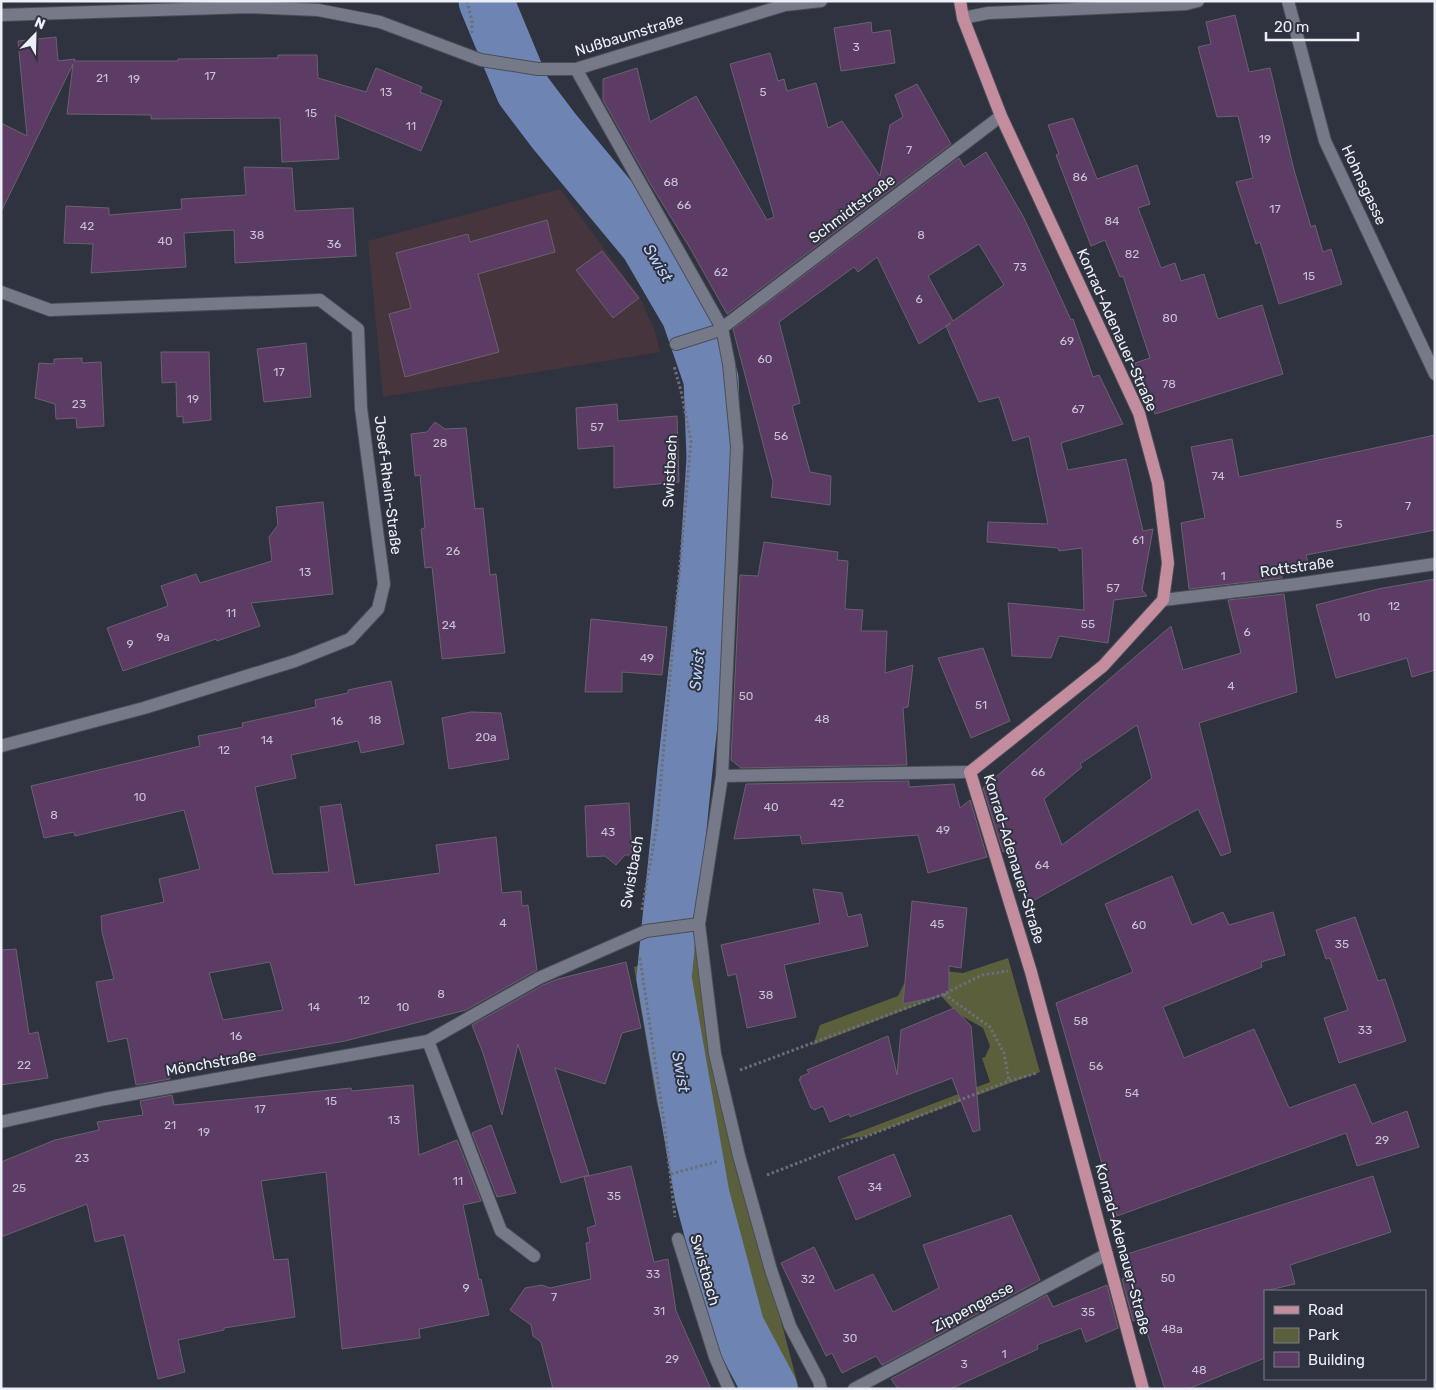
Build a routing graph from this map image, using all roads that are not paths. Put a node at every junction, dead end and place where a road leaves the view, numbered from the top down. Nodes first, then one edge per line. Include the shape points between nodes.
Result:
1 (821, 1) edge
2 (960, 1) edge
3 (1198, 1) edge
4 (1288, 1) edge
5 (1, 15) edge
6 (963, 18) junction
7 (576, 69) junction
8 (1001, 116) junction
9 (1, 292) edge
10 (718, 330) junction
11 (676, 344) dead end
12 (1435, 374) edge
13 (1435, 564) edge
14 (1163, 600) junction
15 (1, 746) edge
16 (970, 772) junction
17 (722, 776) junction
18 (695, 924) junction
19 (428, 1041) junction
20 (1, 1122) edge
21 (678, 1239) road end
22 (1107, 1254) junction
23 (534, 1256) dead end
24 (729, 1389) edge
25 (821, 1389) edge
26 (854, 1389) edge
27 (1144, 1389) edge

1 - 7 street, Nußbaumstraße via 785,5
2 - 6 main road, Konrad-Adenauer-Straße
3 - 6 street
4 - 12 street, Hohnsgasse via 1325,141
5 - 7 street, Nußbaumstraße via 249,6 318,10 380,22 474,58 538,69
6 - 8 main road, Konrad-Adenauer-Straße
7 - 10 street
8 - 10 street, Schmidtstraße
8 - 14 main road, Konrad-Adenauer-Straße via 1139,413 1158,483 1168,563
9 - 15 street, Josef-Rhein-Straße via 50,310 320,300 358,330 361,408 384,584 378,609 350,639 295,661 153,705
10 - 11 street, Schmidtstraße
10 - 17 street via 730,364 737,447
13 - 14 street, Rottstraße
14 - 16 main road, Konrad-Adenauer-Straße via 1103,666
16 - 17 street
16 - 22 main road, Konrad-Adenauer-Straße via 1031,972
17 - 18 street
18 - 19 street, Mönchstraße via 641,934 539,978
18 - 25 street via 715,1054 739,1156 790,1326
19 - 20 street, Mönchstraße via 105,1098
19 - 23 street via 501,1231
21 - 24 street, Swistbach via 714,1357
22 - 26 street, Zippengasse
22 - 27 main road, Konrad-Adenauer-Straße

